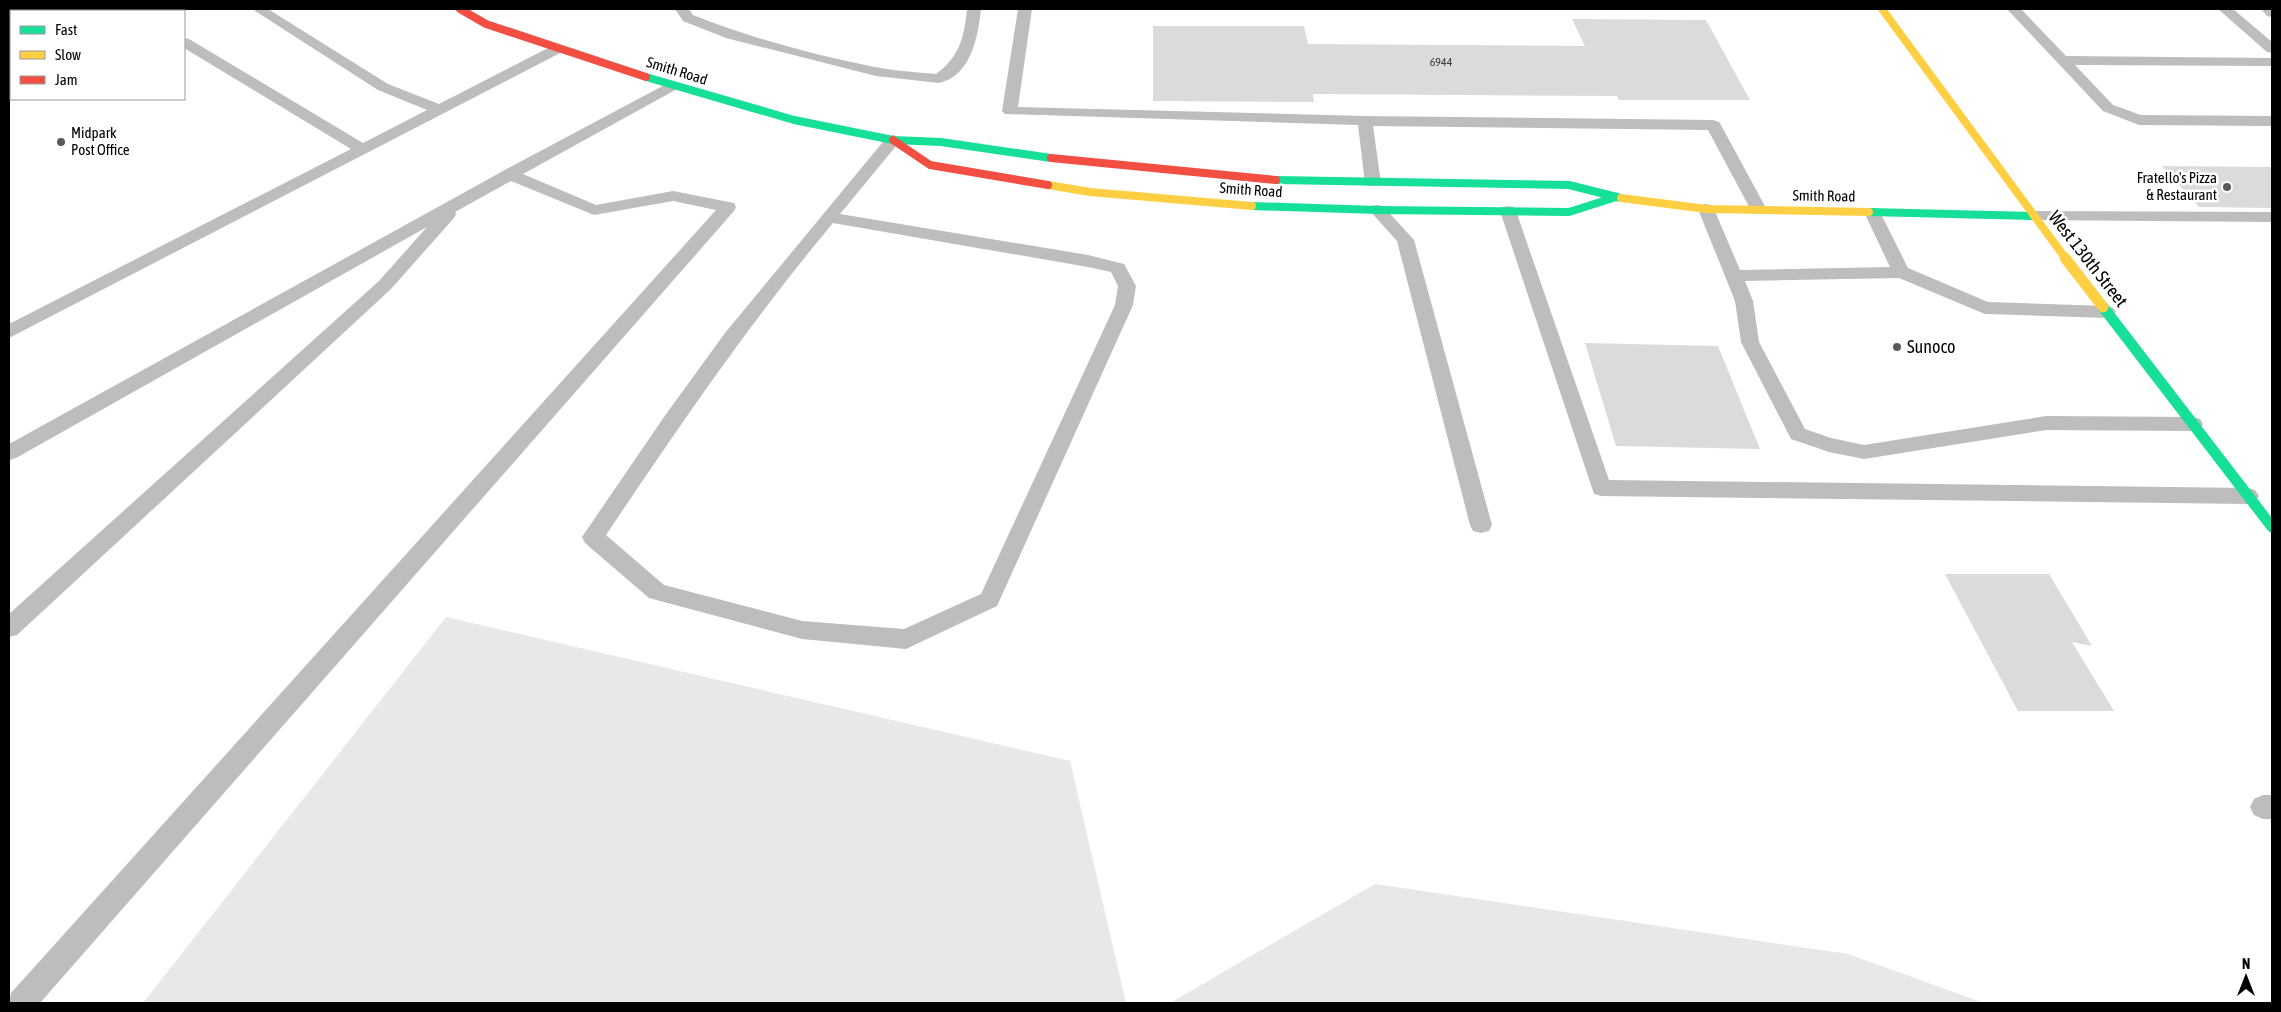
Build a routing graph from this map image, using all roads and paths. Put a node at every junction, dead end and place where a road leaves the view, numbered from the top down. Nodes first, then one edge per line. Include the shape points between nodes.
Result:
1 (259, 9) edge
2 (460, 9) edge
3 (682, 9) edge
4 (974, 9) edge
5 (1025, 9) edge
6 (1882, 9) edge
7 (2014, 9) edge
8 (2225, 9) edge
9 (2268, 9) edge
10 (2272, 13) edge
11 (185, 43) edge
12 (557, 49) junction
13 (2272, 49) edge
14 (2063, 60) junction
15 (2272, 62) edge
16 (672, 86) junction
17 (440, 110) junction
18 (2272, 120) edge
19 (1365, 121) junction
20 (892, 140) junction
21 (363, 149) junction
22 (510, 174) junction
23 (1373, 183) junction
24 (1616, 197) junction
25 (459, 202) junction
26 (1706, 209) junction
27 (1377, 210) junction
28 (1759, 210) junction
29 (1508, 211) junction
30 (1872, 212) junction
31 (2033, 216) junction
32 (829, 217) junction
33 (2272, 217) edge
34 (1901, 272) junction
35 (1734, 276) junction
36 (2107, 312) junction
37 (9, 332) edge
38 (2193, 424) junction
39 (9, 453) edge
40 (2248, 496) junction
41 (1481, 525) dead end
42 (2272, 526) edge
43 (9, 628) edge
44 (21, 1003) edge

1 - 17 lane via 383,87
2 - 12 main road, Smith Road via 486,24
3 - 4 lane via 688,18 714,28 795,52 876,72 939,79 957,66 970,36
5 - 19 lane via 1010,111
6 - 31 main road, West 130th Street
7 - 14 lane
8 - 13 lane
9 - 10 lane
11 - 21 lane
12 - 16 main road, Smith Road
12 - 17 lane
14 - 15 lane
14 - 18 lane via 2108,108 2139,120
16 - 20 main road, Smith Road via 794,120
16 - 22 lane
17 - 21 lane
19 - 23 lane
19 - 28 lane via 1713,125
20 - 23 main road, Smith Road via 941,142 1109,165 1274,180
20 - 27 main road, Smith Road via 930,165 1090,192 1264,206
20 - 32 lane
21 - 37 lane
22 - 25 lane
22 - 44 lane via 594,210 673,196 728,206
23 - 24 main road, Smith Road via 1568,185
24 - 26 main road, Smith Road
24 - 29 main road, Smith Road via 1569,212
25 - 39 lane
25 - 43 lane via 385,285
26 - 28 main road, Smith Road
26 - 35 lane
27 - 29 main road, Smith Road
27 - 41 lane via 1405,240
28 - 30 main road, Smith Road
29 - 40 lane via 1601,488
30 - 31 main road, Smith Road
30 - 34 lane
31 - 33 lane
31 - 36 main road, West 130th Street
32 - 32 lane via 1088,260 1118,268 1127,286 1124,305 989,600 906,638 802,630 657,592 593,537 752,311
34 - 35 lane
34 - 36 lane via 1985,308
35 - 38 lane via 1744,301 1750,342 1798,434 1829,446 1864,452 2046,423
36 - 38 main road, West 130th Street
38 - 40 main road, West 130th Street
40 - 42 main road, West 130th Street

